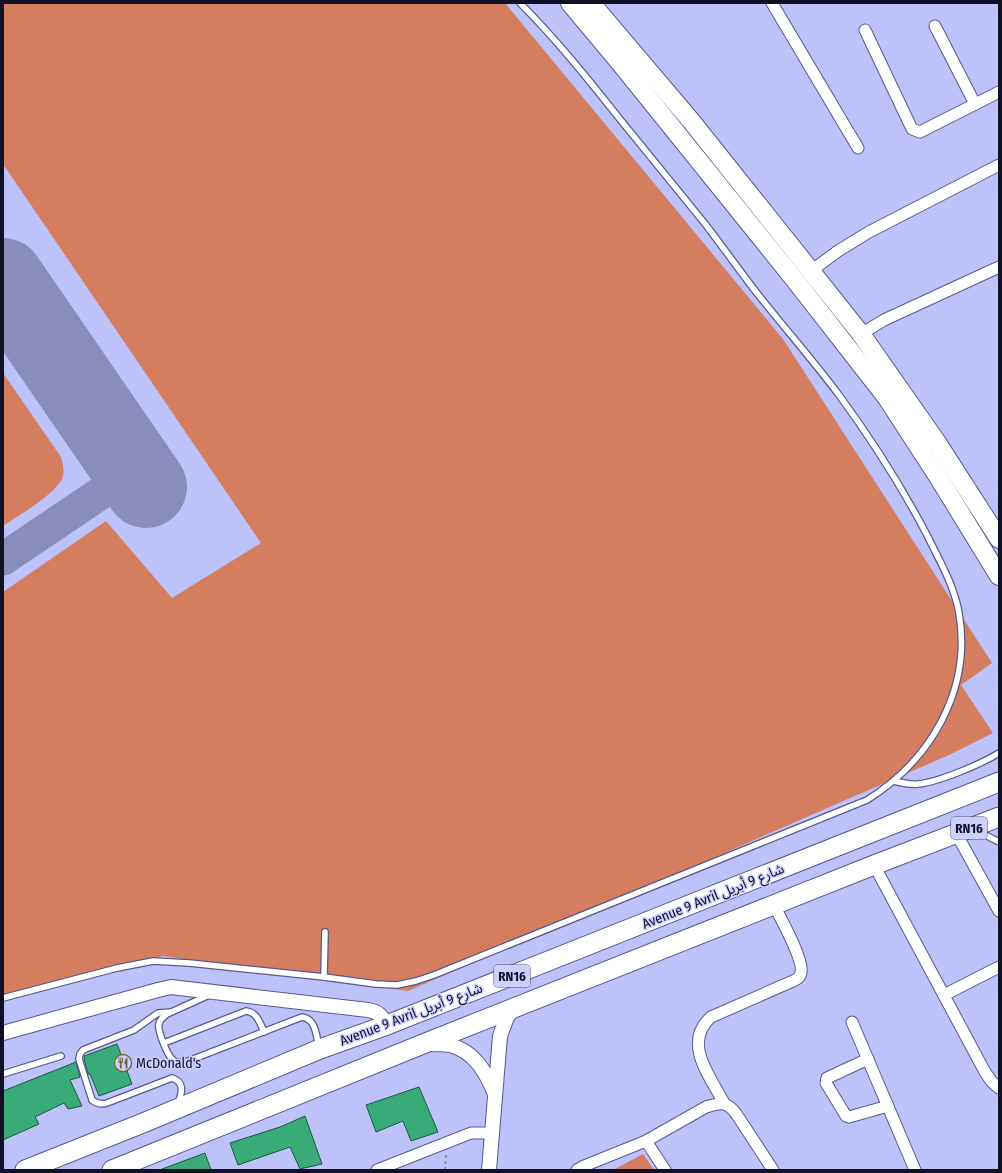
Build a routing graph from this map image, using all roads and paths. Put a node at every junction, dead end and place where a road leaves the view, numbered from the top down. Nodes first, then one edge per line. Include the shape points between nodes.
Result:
1 (520, 3) edge
2 (570, 3) edge
3 (591, 3) edge
4 (772, 3) edge
5 (935, 26) dead end
6 (865, 30) dead end
7 (999, 92) edge
8 (975, 104) junction
9 (858, 148) dead end
10 (999, 165) edge
11 (999, 267) edge
12 (811, 271) junction
13 (861, 334) junction
14 (996, 529) edge
15 (999, 576) edge
16 (999, 753) edge
17 (894, 781) junction
18 (999, 782) edge
19 (999, 816) edge
20 (963, 830) junction
21 (999, 842) edge
22 (874, 865) junction
23 (774, 905) junction
24 (999, 912) edge
25 (325, 932) dead end
26 (999, 967) edge
27 (324, 977) junction
28 (217, 992) junction
29 (944, 995) junction
30 (3, 998) edge
31 (514, 1008) junction
32 (171, 1012) junction
33 (852, 1022) dead end
34 (387, 1025) junction
35 (264, 1032) junction
36 (3, 1033) edge
37 (164, 1043) junction
38 (423, 1044) junction
39 (320, 1048) junction
40 (61, 1056) dead end
41 (868, 1059) junction
42 (3, 1074) edge
43 (999, 1088) edge
44 (495, 1095) junction
45 (724, 1103) junction
46 (888, 1106) junction
47 (176, 1108) junction
48 (492, 1133) junction
49 (646, 1141) junction
50 (393, 1167) edge
51 (25, 1170) edge
52 (112, 1170) edge
53 (377, 1170) edge
54 (489, 1170) edge
55 (577, 1170) edge
56 (665, 1170) edge
57 (773, 1170) edge
58 (916, 1170) edge

1 - 17 lane via 584,74 839,396 902,490 948,576 955,596 961,636 952,698 926,747
2 - 15 main road via 795,280 887,398
3 - 12 main road via 692,122
4 - 9 street
5 - 8 street
6 - 8 street via 912,129 920,132
7 - 8 street
10 - 12 street via 869,232
11 - 13 street via 884,320
12 - 13 main road
13 - 14 main road
16 - 17 lane via 929,782 911,784
17 - 27 lane via 867,800 434,975 397,985
18 - 34 highway, Avenue 9 Avril شارع 9 أبريل / RN16
19 - 20 highway, RN16
20 - 21 lane
20 - 22 highway, RN16
20 - 24 street
22 - 23 highway, RN16
22 - 29 street
23 - 31 highway, RN16
23 - 45 street via 793,944 801,972 799,978 711,1017 703,1024 697,1043 699,1053
25 - 27 lane
26 - 29 street
27 - 30 lane via 153,961
28 - 32 lane
28 - 34 street via 375,1011
28 - 36 street via 171,987
29 - 43 street via 985,1072
31 - 38 highway, RN16
31 - 44 street via 507,1017 500,1036
32 - 37 lane via 159,1023 158,1030
32 - 47 lane via 158,1014 134,1030 83,1050 79,1059 92,1100 96,1104 107,1103 172,1078 180,1082 182,1091
33 - 41 street
34 - 39 highway, Avenue 9 Avril شارع 9 أبريل / RN16
35 - 37 lane via 183,1064 171,1059
35 - 37 lane via 255,1014 246,1010
35 - 39 lane via 296,1019 308,1018 313,1022
38 - 44 street via 449,1045 468,1053 488,1078
38 - 52 highway, RN16
39 - 47 highway, Avenue 9 Avril شارع 9 أبريل / RN16
40 - 42 lane
41 - 46 street
41 - 46 street via 827,1078 826,1083 846,1116
44 - 48 street
45 - 49 street via 706,1107
45 - 57 street via 737,1115
46 - 58 street
47 - 51 highway, Avenue 9 Avril شارع 9 أبريل / RN16
48 - 50 street via 471,1133
48 - 54 street
49 - 55 street
49 - 56 street
50 - 53 street

